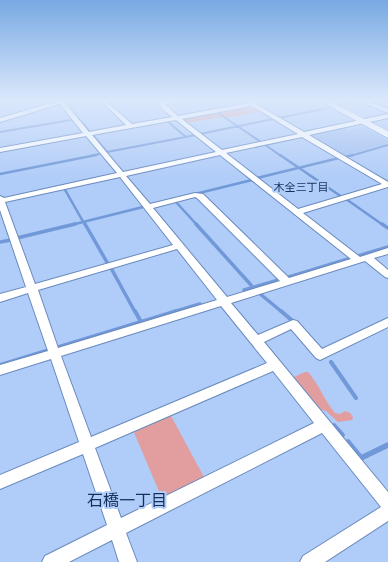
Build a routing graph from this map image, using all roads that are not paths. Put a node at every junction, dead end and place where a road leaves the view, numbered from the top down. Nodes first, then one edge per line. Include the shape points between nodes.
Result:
1 (83, 127) edge
2 (124, 127) edge
3 (188, 127) edge
4 (292, 127) edge
5 (334, 127) edge
6 (374, 127) edge
7 (88, 134) junction
8 (303, 134) junction
9 (388, 135) edge
10 (0, 150) edge
11 (221, 152) junction
12 (121, 174) junction
13 (388, 185) edge
14 (0, 200) edge
15 (147, 207) junction
16 (296, 212) junction
17 (179, 246) junction
18 (388, 251) edge
19 (362, 259) junction
20 (388, 275) edge
21 (287, 282) junction
22 (32, 288) junction
23 (0, 298) edge
24 (224, 302) junction
25 (388, 322) edge
26 (256, 341) junction
27 (55, 353) junction
28 (275, 365) junction
29 (0, 370) edge
30 (324, 425) junction
31 (87, 445) junction
32 (0, 482) edge
33 (388, 504) edge
34 (388, 512) edge
35 (116, 529) junction
36 (50, 562) edge
37 (128, 562) edge
38 (309, 562) edge

1 - 7 street
2 - 7 street
3 - 11 street
4 - 8 street
5 - 8 street
6 - 9 street
7 - 10 street
7 - 12 street
8 - 11 street
8 - 13 street
11 - 12 street
11 - 16 street
12 - 14 street
12 - 15 street
13 - 16 street
14 - 22 street
15 - 17 street
15 - 21 street via 194,195 200,196
16 - 19 street
17 - 22 street
17 - 24 street
18 - 19 street
19 - 20 street
19 - 21 street
21 - 24 street
22 - 23 street
22 - 27 street
24 - 26 street
24 - 27 street
25 - 26 street via 320,355 293,324
26 - 28 street
27 - 29 street
27 - 31 street
28 - 30 street
28 - 31 street
30 - 33 street
30 - 35 street
31 - 32 street
31 - 35 street
34 - 38 street
35 - 36 street
35 - 37 street

